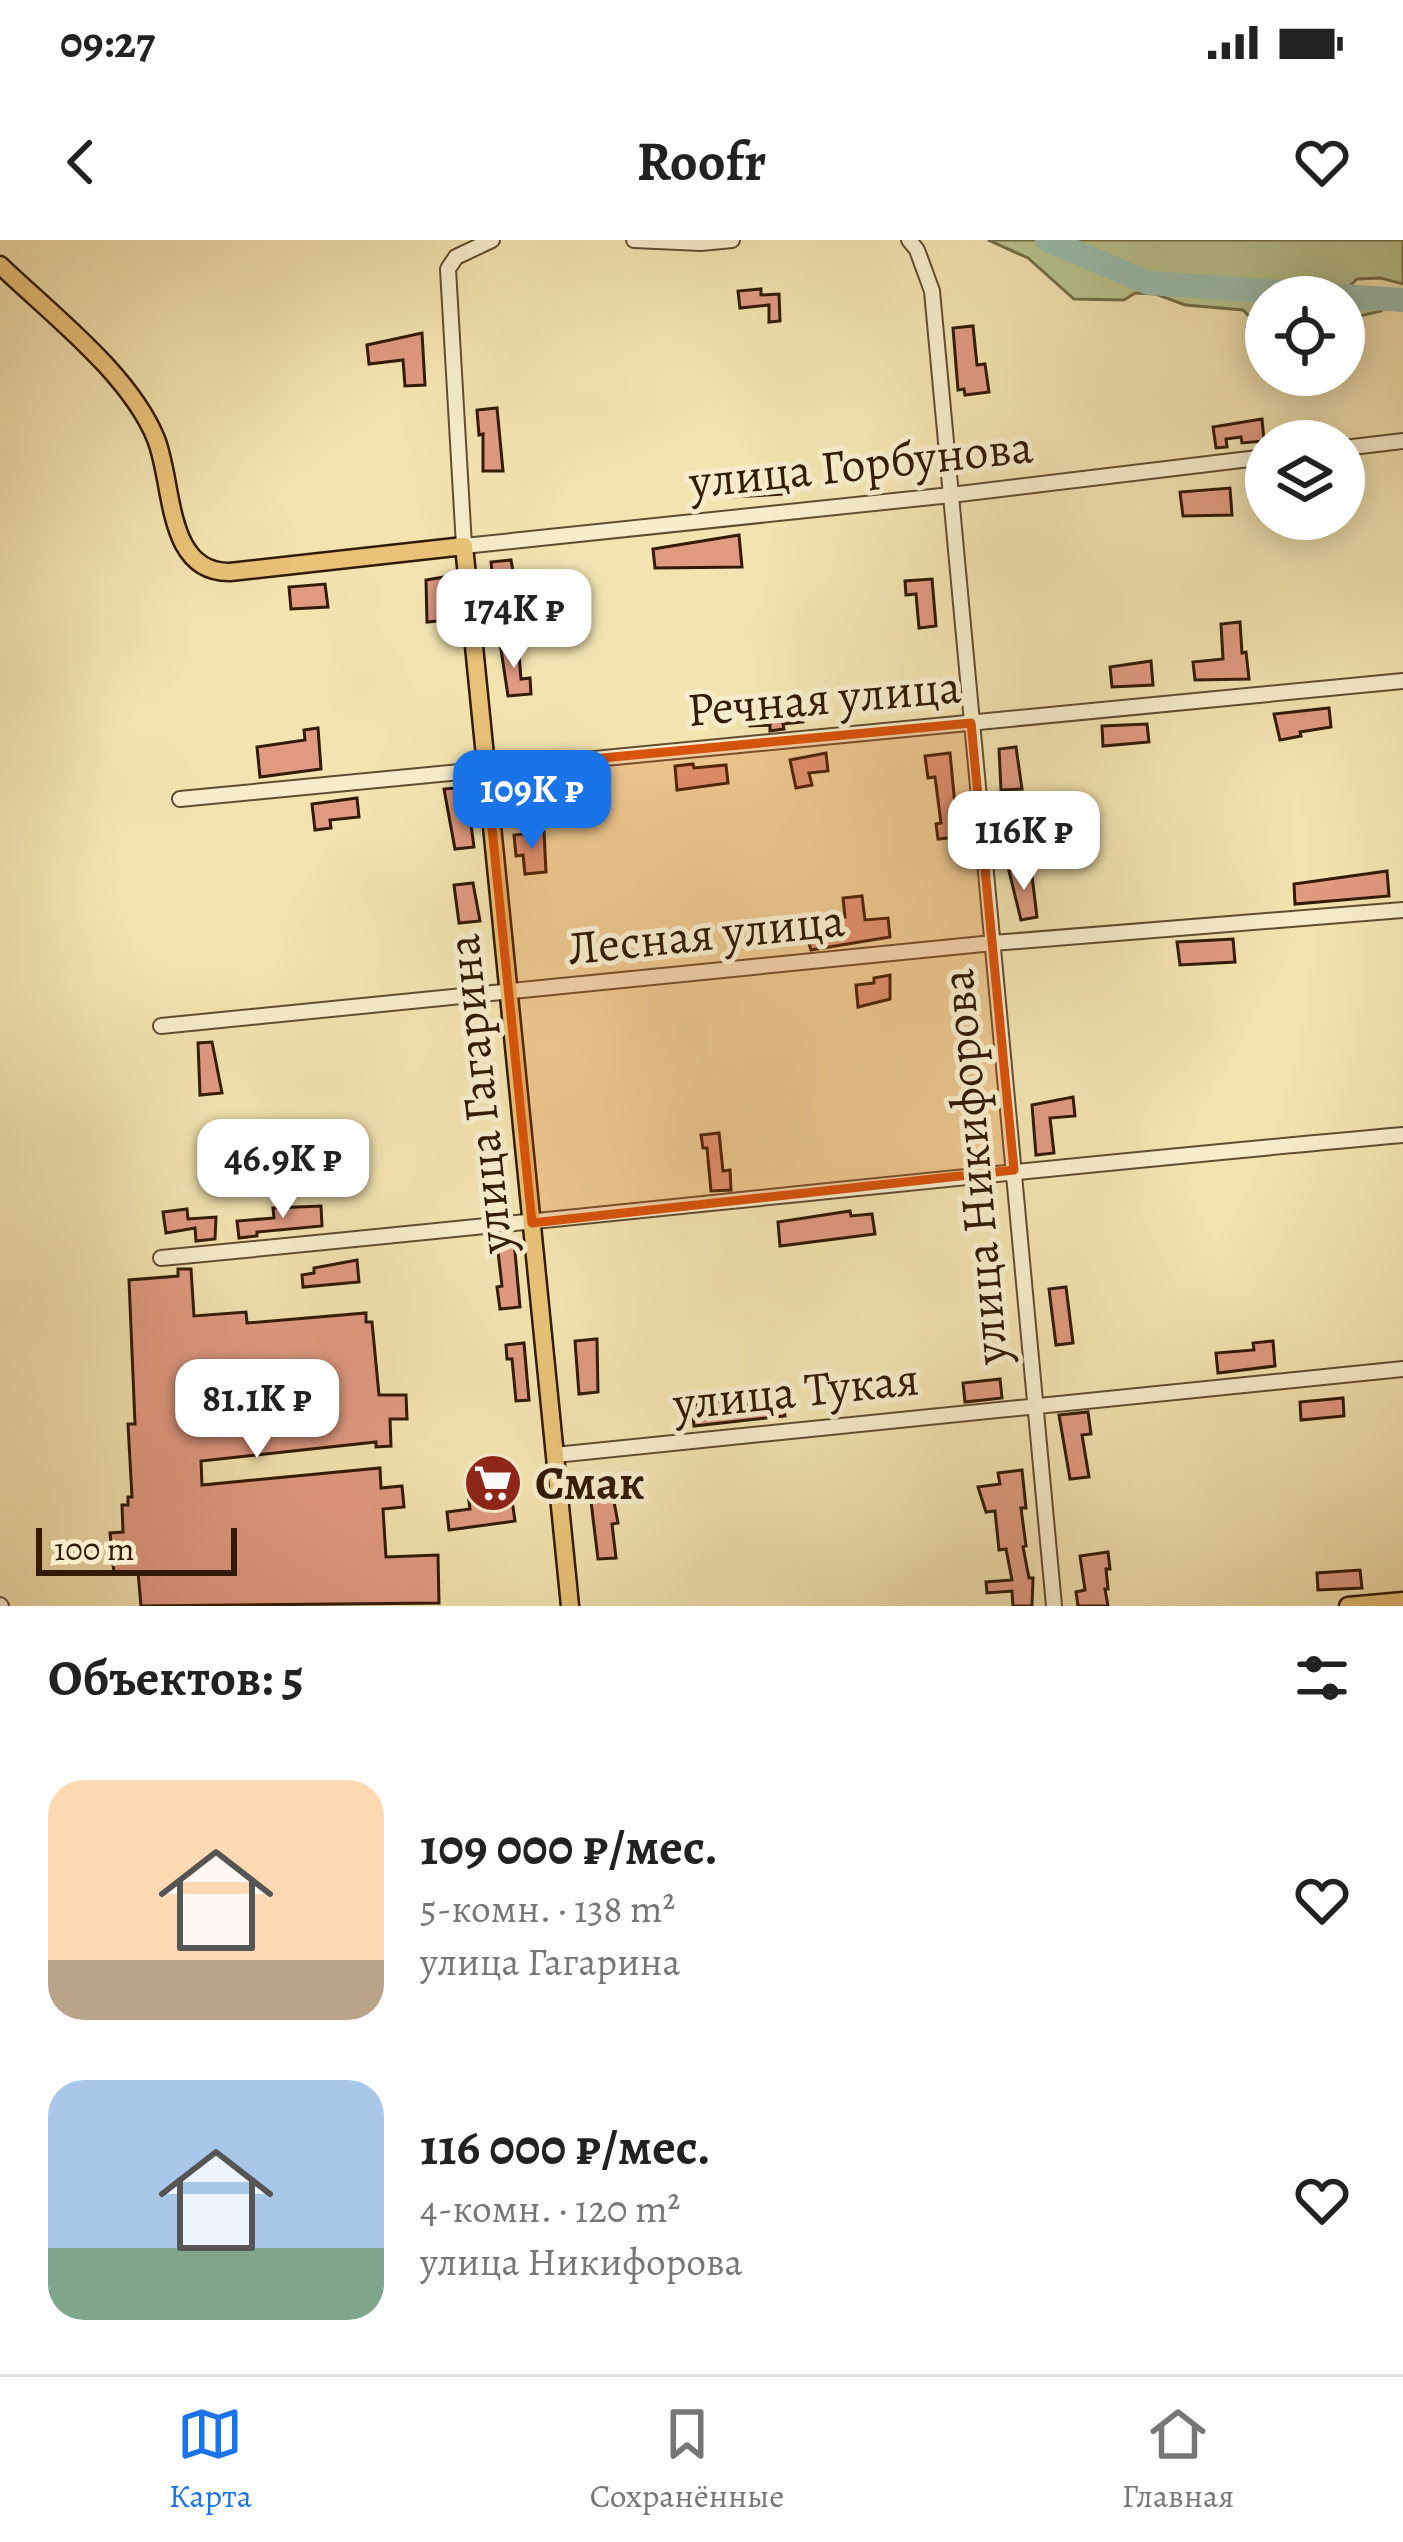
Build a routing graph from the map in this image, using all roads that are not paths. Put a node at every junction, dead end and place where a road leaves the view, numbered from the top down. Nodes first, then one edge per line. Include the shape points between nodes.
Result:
1 (492, 240) edge
2 (634, 240) edge
3 (732, 240) edge
4 (909, 240) edge
5 (0, 265) edge
6 (1403, 441) edge
7 (1365, 446) edge
8 (1245, 460) edge
9 (951, 495) junction
10 (464, 546) junction
11 (1403, 681) edge
12 (971, 723) junction
13 (486, 769) junction
14 (180, 799) dead end
15 (1403, 910) edge
16 (992, 943) junction
17 (509, 994) junction
18 (161, 1026) dead end
19 (1403, 1135) edge
20 (1014, 1170) junction
21 (532, 1223) junction
22 (161, 1258) dead end
23 (1403, 1369) edge
24 (1036, 1408) junction
25 (555, 1456) junction
26 (1403, 1601) edge
27 (570, 1606) edge
28 (1054, 1606) edge
29 (1348, 1606) edge

1 - 10 street, улица Гагарина via 448,269
2 - 3 street
4 - 9 street, улица Никифорова via 932,292
5 - 10 main road via 130,396 154,436 186,553 202,568 230,572
6 - 7 street
8 - 9 street, улица Горбунова
9 - 10 street, улица Горбунова
9 - 12 street, улица Никифорова
10 - 13 main road, улица Гагарина
11 - 12 street, Речная улица
12 - 13 street, Речная улица
12 - 16 street, улица Никифорова
13 - 14 street, Речная улица
13 - 17 main road, улица Гагарина
15 - 16 street, Лесная улица
16 - 17 street, Лесная улица
16 - 20 street, улица Никифорова
17 - 18 street, Лесная улица
17 - 21 main road, улица Гагарина
19 - 20 street
20 - 21 street
20 - 24 street, улица Никифорова
21 - 22 street
21 - 25 main road, улица Гагарина
23 - 24 street, улица Тукая
24 - 25 street, улица Тукая
24 - 28 street, улица Никифорова
25 - 27 main road, улица Гагарина
26 - 29 main road

